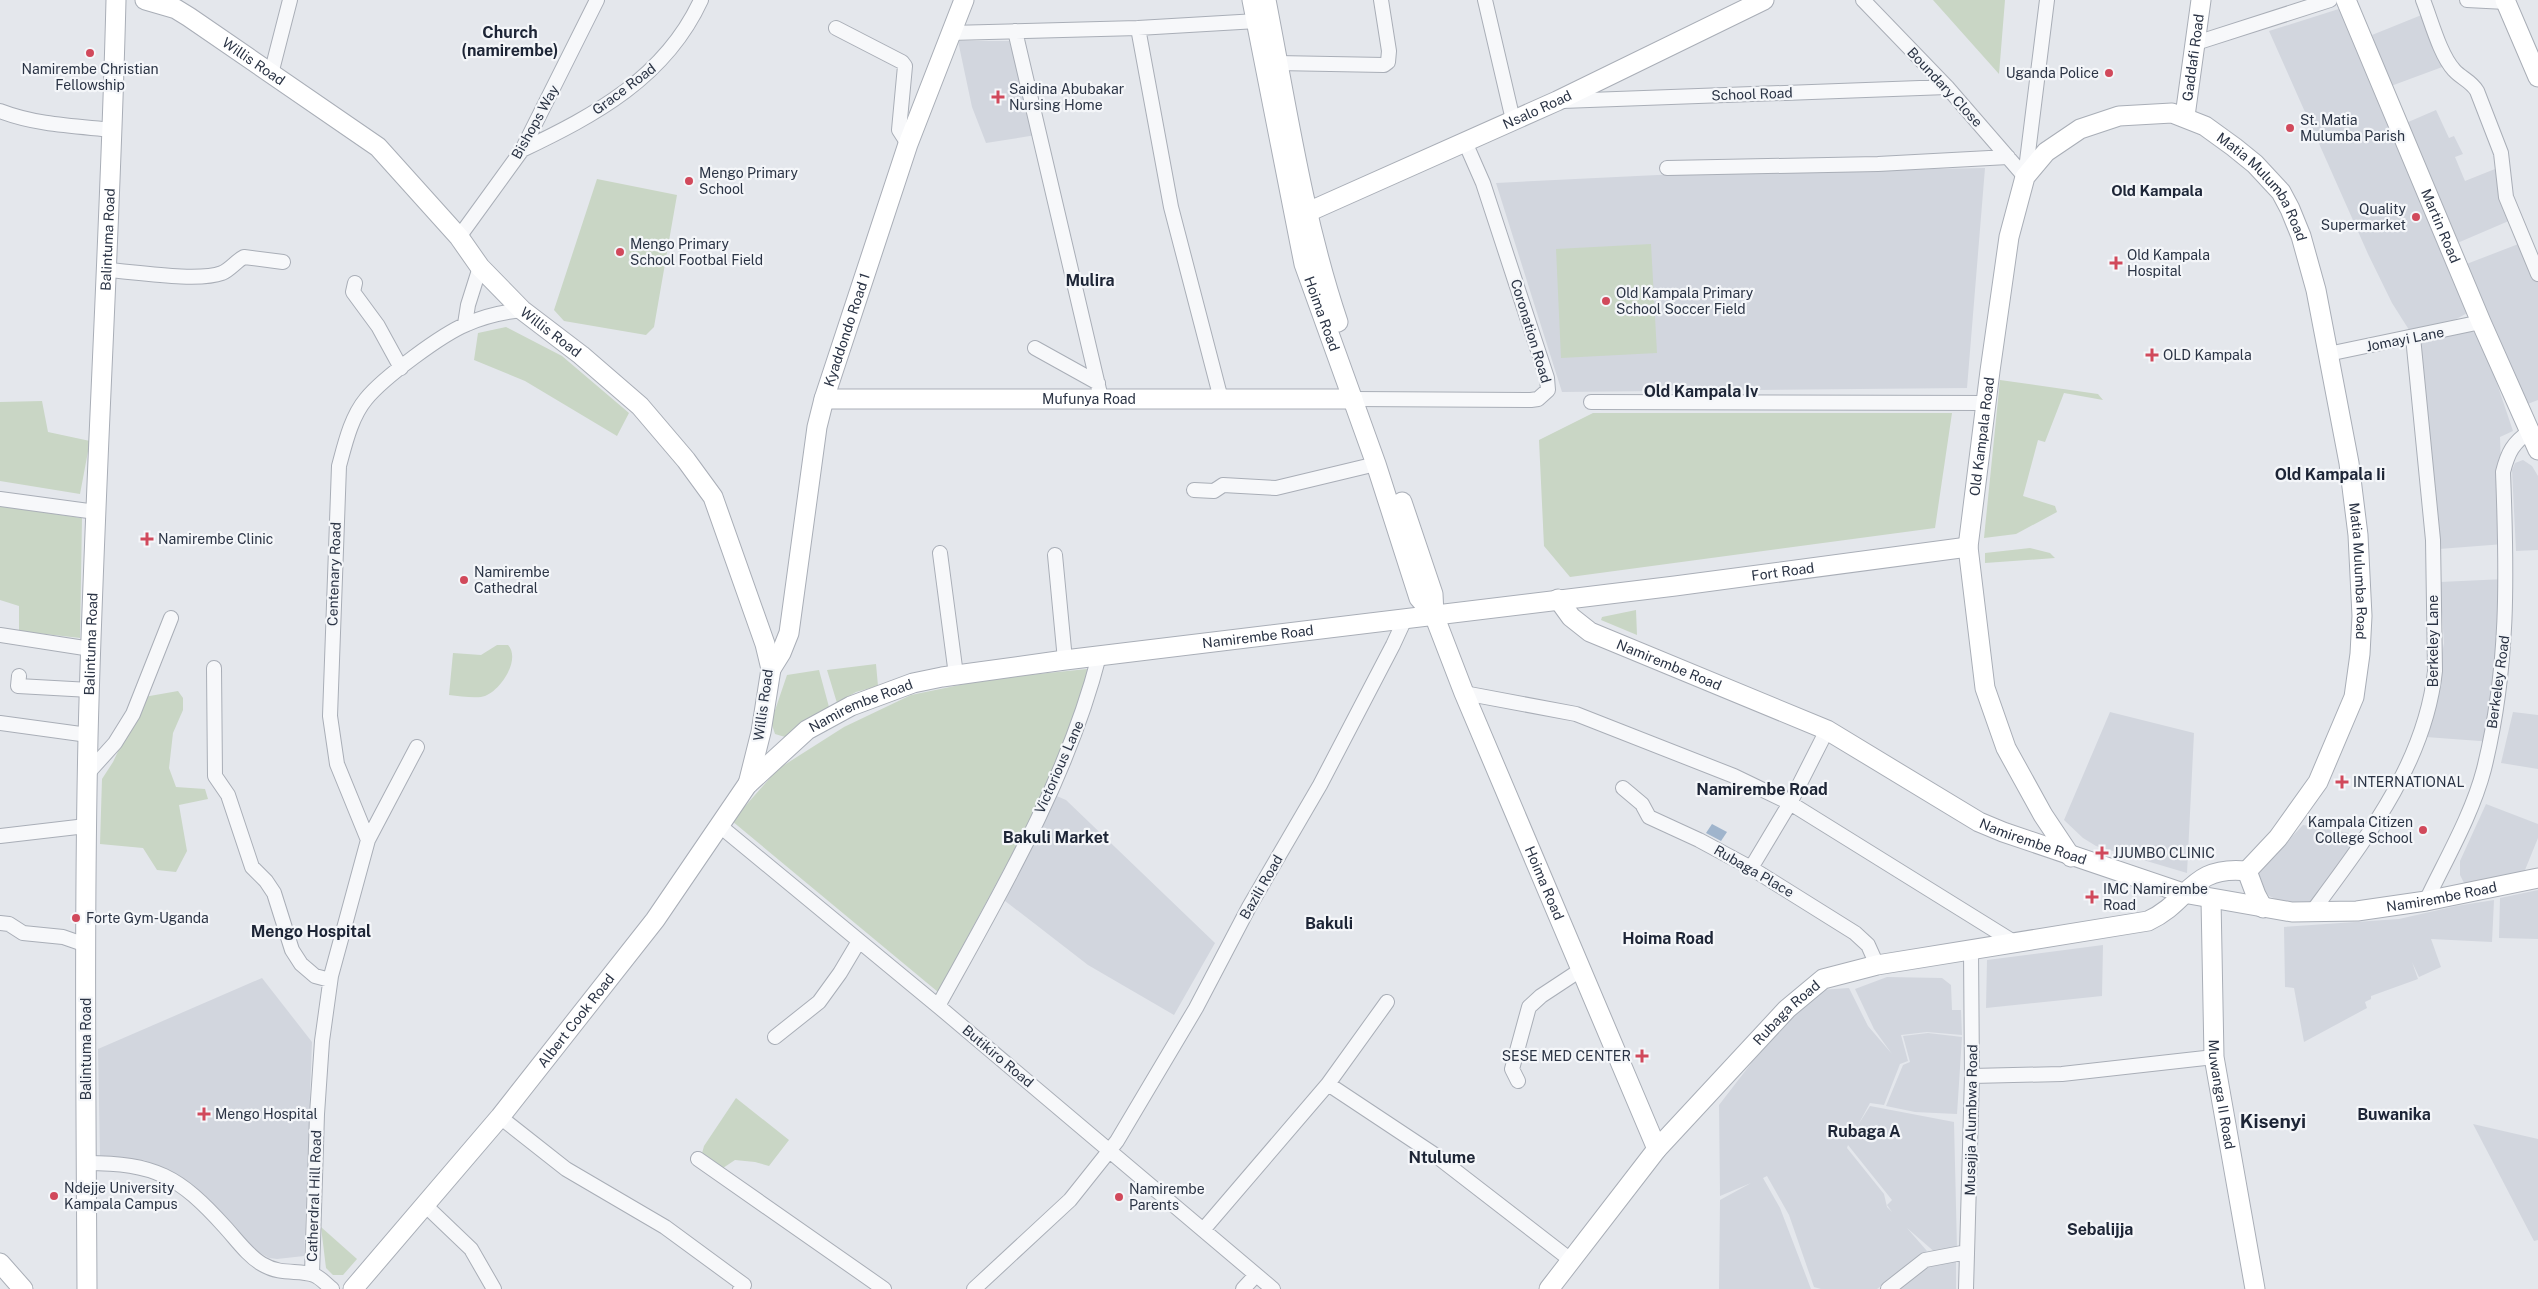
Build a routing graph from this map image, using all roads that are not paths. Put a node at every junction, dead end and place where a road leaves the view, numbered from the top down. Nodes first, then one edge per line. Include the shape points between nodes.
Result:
1 (116, 0) edge
2 (144, 0) edge
3 (290, 0) edge
4 (597, 0) edge
5 (701, 0) edge
6 (964, 0) edge
7 (1252, 0) edge
8 (1266, 0) edge
9 (1381, 0) edge
10 (1484, 0) edge
11 (1764, 0) edge
12 (1863, 0) edge
13 (2046, 0) edge
14 (2201, 0) edge
15 (2330, 0) edge
16 (2346, 0) edge
17 (2423, 0) edge
18 (2467, 0) edge
19 (2506, 1) edge
20 (1257, 21) junction
21 (836, 28) dead end
22 (1138, 28) junction
23 (1016, 31) junction
24 (950, 33) junction
25 (2196, 43) junction
26 (1277, 63) junction
27 (271, 74) junction
28 (2538, 77) edge
29 (1947, 87) junction
30 (1557, 101) junction
31 (0, 111) edge
32 (2184, 116) junction
33 (1513, 120) junction
34 (113, 130) junction
35 (1465, 142) junction
36 (908, 144) junction
37 (522, 150) junction
38 (2008, 157) junction
39 (1667, 168) dead end
40 (2025, 177) junction
41 (1308, 212) junction
42 (459, 236) junction
43 (283, 262) dead end
44 (480, 267) junction
45 (108, 270) junction
46 (2538, 274) edge
47 (355, 283) dead end
48 (522, 310) junction
49 (2481, 322) junction
50 (465, 324) junction
51 (2413, 337) junction
52 (1035, 348) dead end
53 (2328, 354) junction
54 (401, 368) junction
55 (1099, 391) junction
56 (824, 399) junction
57 (1221, 399) junction
58 (1359, 399) junction
59 (1592, 402) dead end
60 (1986, 403) junction
61 (2530, 431) junction
62 (2538, 450) edge
63 (1376, 464) junction
64 (1194, 490) dead end
65 (0, 499) edge
66 (96, 512) junction
67 (1968, 547) junction
68 (940, 554) dead end
69 (1055, 555) dead end
70 (1598, 595) junction
71 (1558, 599) junction
72 (1434, 615) junction
73 (1571, 617) junction
74 (171, 618) dead end
75 (1405, 619) junction
76 (0, 634) edge
77 (91, 649) junction
78 (1099, 656) junction
79 (1065, 660) junction
80 (214, 668) dead end
81 (772, 670) junction
82 (956, 675) junction
83 (19, 676) dead end
84 (90, 690) junction
85 (1464, 693) junction
86 (0, 724) edge
87 (1827, 730) junction
88 (761, 732) junction
89 (88, 735) junction
90 (788, 746) junction
91 (417, 747) dead end
92 (87, 774) junction
93 (747, 785) junction
94 (1623, 788) dead end
95 (1790, 803) junction
96 (86, 826) junction
97 (720, 826) junction
98 (0, 836) edge
99 (368, 840) junction
100 (2071, 857) junction
101 (1751, 868) junction
102 (2247, 871) junction
103 (2538, 878) edge
104 (2182, 893) junction
105 (2211, 899) junction
106 (2426, 901) junction
107 (2263, 908) junction
108 (2312, 912) junction
109 (0, 924) edge
110 (859, 940) junction
111 (2017, 944) junction
112 (86, 945) junction
113 (1971, 951) junction
114 (1877, 965) junction
115 (1582, 969) junction
116 (330, 980) junction
117 (1387, 1002) dead end
118 (938, 1006) junction
119 (775, 1037) dead end
120 (2214, 1057) junction
121 (1972, 1076) junction
122 (1518, 1081) dead end
123 (1328, 1084) junction
124 (500, 1117) junction
125 (1657, 1149) junction
126 (1109, 1150) junction
127 (698, 1159) dead end
128 (86, 1163) junction
129 (426, 1206) junction
130 (1203, 1230) junction
131 (1968, 1252) junction
132 (1572, 1261) junction
133 (0, 1263) edge
134 (312, 1274) junction
135 (1256, 1275) junction
136 (23, 1289) edge
137 (87, 1289) edge
138 (332, 1289) edge
139 (353, 1289) edge
140 (494, 1289) edge
141 (740, 1289) edge
142 (884, 1289) edge
143 (974, 1289) edge
144 (1243, 1289) edge
145 (1273, 1289) edge
146 (1549, 1289) edge
147 (1888, 1289) edge
148 (1966, 1289) edge
149 (2255, 1289) edge

1 - 34 main road, Balintuma Road
2 - 27 main road, Willis Road via 176,9
3 - 27 street
4 - 37 street, Bishops Way
5 - 37 street, Grace Road via 670,52 650,72 577,123
6 - 24 main road, Kyaddondo Road 1
7 - 20 main road, Hoima Road
8 - 26 main road, Hoima Road
9 - 26 street via 1388,62
10 - 33 street
11 - 30 main road, Nsalo Road
12 - 29 street, Boundary Close
13 - 40 street
14 - 25 main road, Gaddafi Road
15 - 25 street
16 - 49 main road, Martin Road
17 - 46 street via 2449,63 2477,91 2501,152 2506,198
18 - 19 street
19 - 28 main road
20 - 22 street
20 - 58 main road, Hoima Road via 1304,264
21 - 36 street via 905,66 899,130
22 - 23 street
22 - 57 street via 1171,207
23 - 24 street
23 - 55 street
24 - 36 main road, Kyaddondo Road 1
25 - 32 main road, Gaddafi Road
26 - 41 main road, Hoima Road
27 - 42 main road, Willis Road via 378,147
29 - 30 street, School Road
29 - 38 street, Boundary Close
30 - 33 main road, Nsalo Road
31 - 34 street via 29,121
32 - 40 main road, Old Kampala Road via 2158,112 2103,120 2080,129 2046,152
32 - 53 main road, Matia Mulumba Road via 2205,126 2234,147 2281,192 2309,262
33 - 35 main road, Nsalo Road
34 - 45 main road, Balintuma Road
35 - 41 main road, Nsalo Road
35 - 58 street, Coronation Road via 1499,230 1547,378 1548,390 1538,399 1531,400
36 - 56 main road, Kyaddondo Road 1
37 - 42 street, Bishops Way
38 - 39 street via 1878,164
38 - 40 street, Boundary Close
40 - 60 main road, Old Kampala Road via 2009,237
41 - 58 main road, Hoima Road
42 - 44 main road, Willis Road
43 - 45 street via 244,257 220,274 195,276
44 - 48 main road, Willis Road
44 - 50 street
45 - 66 main road, Balintuma Road
47 - 54 street via 353,292 378,326
48 - 50 street, Centenary Road via 499,313
48 - 81 main road, Willis Road via 640,406 686,460 712,497
49 - 51 street, Jomayi Lane
49 - 61 main road, Martin Road
50 - 54 street, Centenary Road
51 - 53 street, Jomayi Lane
51 - 108 street, Berkeley Lane via 2433,540 2433,693 2421,733 2400,782 2367,836
52 - 55 street
53 - 102 main road, Matia Mulumba Road via 2349,463 2358,535 2362,616 2354,697 2318,782 2278,838
54 - 99 street, Centenary Road via 365,400 339,466 330,716 337,764
55 - 56 main road, Mufunya Road
55 - 57 main road, Mufunya Road
56 - 81 main road, Kyaddondo Road 1 via 817,427 788,633
57 - 58 main road, Mufunya Road
58 - 63 main road, Hoima Road
58 - 72 main road, Hoima Road via 1388,460 1433,594
59 - 60 street
60 - 67 main road, Old Kampala Road
61 - 62 main road, Martin Road
61 - 106 street, Berkeley Road via 2515,442 2503,472 2507,588 2504,657 2484,770
63 - 64 street via 1276,488 1223,485 1214,491
63 - 72 main road, Hoima Road via 1420,598
65 - 66 street
66 - 77 main road, Balintuma Road
67 - 70 main road, Fort Road
67 - 100 main road, Old Kampala Road via 1984,678 1993,716 2018,770
68 - 82 street
69 - 79 street
70 - 71 main road, Fort Road
70 - 73 main road
71 - 72 main road, Namirembe Road
71 - 73 main road, Namirembe Road
72 - 75 main road, Namirembe Road
72 - 85 main road, Hoima Road
73 - 87 main road, Namirembe Road via 1590,632
74 - 92 street via 133,714 115,743
75 - 78 main road, Namirembe Road
75 - 126 street, Bazili Road via 1320,785 1249,907 1196,1008
76 - 77 street
77 - 84 main road, Balintuma Road
78 - 79 main road, Namirembe Road
78 - 118 street, Victorious Lane via 1084,710 1055,783
79 - 82 main road, Namirembe Road
80 - 116 street via 215,776 228,795 252,867 274,893 292,950 301,964 315,976
81 - 88 main road, Willis Road
82 - 90 main road, Namirembe Road via 913,683 876,695 826,718
83 - 84 street via 18,686
84 - 89 main road, Balintuma Road
85 - 95 street via 1576,714 1734,776
85 - 115 main road, Hoima Road
86 - 89 street
87 - 95 street
87 - 100 main road, Namirembe Road via 1979,822
88 - 90 main road
88 - 93 main road, Willis Road
89 - 92 main road, Balintuma Road
90 - 93 main road, Albert Cook Road
91 - 99 street, Catherdral Hill Road
92 - 96 main road, Balintuma Road
93 - 97 main road, Albert Cook Road
94 - 101 street, Rubaga Place via 1642,804 1649,817
95 - 101 street
95 - 111 street
96 - 98 street
96 - 112 main road, Balintuma Road
97 - 110 street, Butikiro Road
97 - 124 main road, Albert Cook Road via 655,920
99 - 116 street, Catherdral Hill Road
100 - 104 main road, Namirembe Road
101 - 114 street, Rubaga Place via 1855,933 1868,945
102 - 104 main road via 2230,870 2207,876
102 - 107 main road
103 - 106 main road, Namirembe Road
104 - 105 main road, Namirembe Road
104 - 111 main road, Rubaga Road via 2166,912 2148,921
105 - 107 main road, Namirembe Road
105 - 120 main road, Muwanga II Road
106 - 108 main road, Namirembe Road via 2357,912
107 - 108 main road, Namirembe Road
109 - 112 street via 9,924 22,933 62,937
110 - 118 street, Butikiro Road
110 - 119 street via 819,1002
111 - 113 main road, Rubaga Road
112 - 128 main road, Balintuma Road
113 - 114 main road, Rubaga Road
113 - 121 street, Musajja Alumbwa Road
114 - 125 main road, Rubaga Road via 1834,975 1812,986
115 - 122 street via 1529,1007 1512,1069
115 - 125 main road, Hoima Road
116 - 134 street, Catherdral Hill Road via 317,1114
117 - 123 street
118 - 126 street, Butikiro Road
120 - 121 street via 2062,1074
120 - 149 main road, Muwanga II Road
121 - 131 street, Musajja Alumbwa Road
123 - 130 street
123 - 132 street via 1435,1155
124 - 129 main road, Albert Cook Road
124 - 141 street via 566,1168 665,1227 744,1284
125 - 132 main road, Rubaga Road
126 - 130 street, Butikiro Road
126 - 143 street, Bazili Road via 1070,1200
127 - 142 street
128 - 134 street via 133,1164 166,1176 203,1202 262,1264 283,1272
128 - 137 main road, Balintuma Road
129 - 139 main road, Albert Cook Road
129 - 140 street via 471,1249
130 - 135 street, Butikiro Road
131 - 147 street via 1925,1260
131 - 148 street, Musajja Alumbwa Road
132 - 146 main road, Rubaga Road
133 - 136 main road
134 - 138 street
135 - 144 street
135 - 145 street, Butikiro Road

